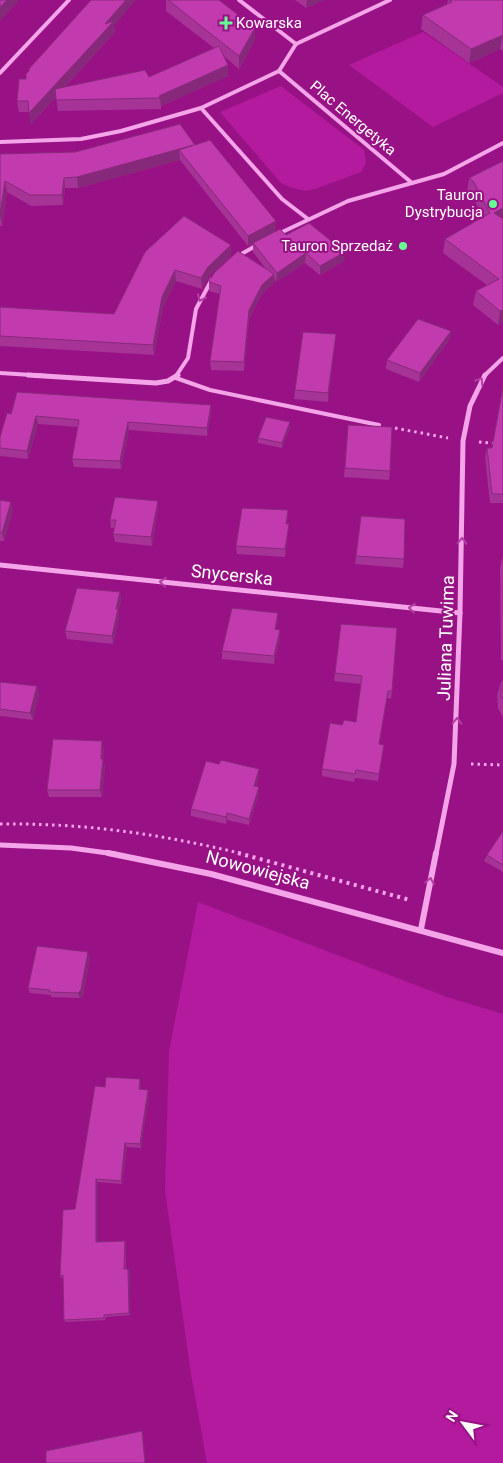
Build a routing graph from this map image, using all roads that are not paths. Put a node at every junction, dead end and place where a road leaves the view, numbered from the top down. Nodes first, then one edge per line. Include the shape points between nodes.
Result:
1 (69, 0) edge
2 (238, 0) edge
3 (390, 0) edge
4 (296, 44) junction
5 (279, 71) junction
6 (0, 72) edge
7 (201, 108) junction
8 (0, 142) edge
9 (503, 143) edge
10 (412, 182) junction
11 (308, 219) junction
12 (273, 236) edge
13 (265, 241) edge
14 (234, 258) edge
15 (216, 274) edge
16 (503, 358) edge
17 (0, 373) edge
18 (176, 378) junction
19 (379, 426) edge
20 (0, 565) edge
21 (460, 613) junction
22 (0, 845) edge
23 (421, 929) junction
24 (503, 953) edge

1 - 6 street
2 - 4 street
3 - 4 street
4 - 5 street
5 - 7 street
5 - 10 street, Plac Energetyka
7 - 8 street via 81,139
7 - 11 street via 282,199
9 - 10 street via 444,174
10 - 11 street via 348,202
11 - 12 street
13 - 14 street
15 -> 18 street via 199,301 186,364
21 -> 16 street, Juliana Tuwima via 466,420 476,386
17 - 18 street via 156,383
18 - 19 lane via 219,392
21 -> 20 street, Snycerska
23 -> 21 street, Juliana Tuwima via 454,764
22 - 23 street, Nowowiejska via 30,844 119,853 186,867
23 - 24 street, Nowowiejska

